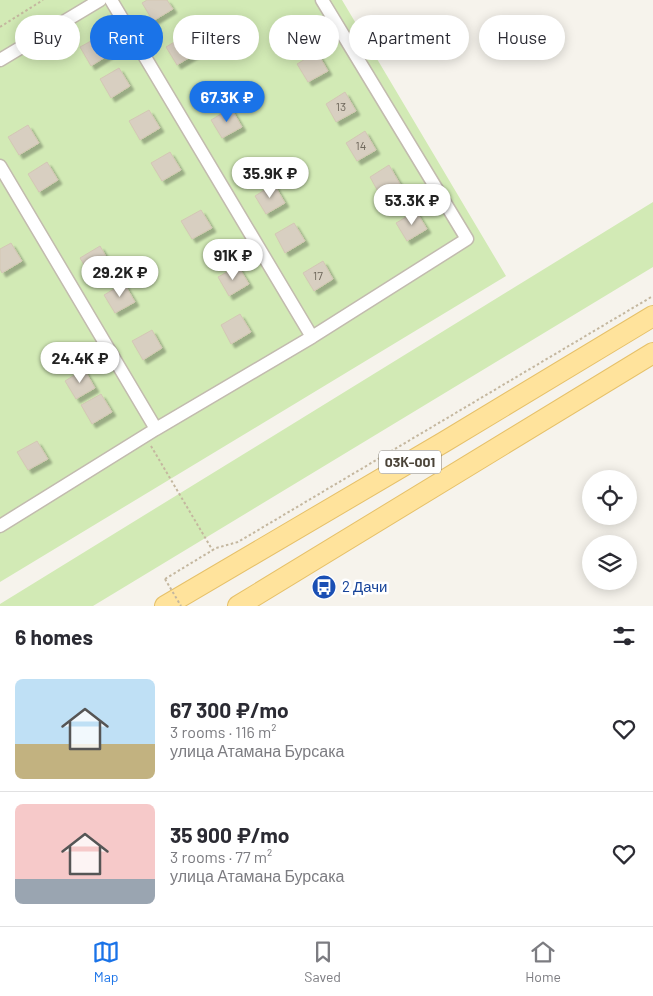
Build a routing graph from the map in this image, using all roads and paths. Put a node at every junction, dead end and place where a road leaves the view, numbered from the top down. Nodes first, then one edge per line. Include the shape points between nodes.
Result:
1 (43, 0) edge
2 (100, 0) edge
3 (111, 0) edge
4 (322, 0) edge
5 (0, 27) edge
6 (0, 60) edge
7 (0, 166) edge
8 (653, 296) edge
9 (653, 316) edge
10 (312, 337) junction
11 (653, 353) edge
12 (156, 429) junction
13 (2, 522) edge
14 (213, 551) junction
15 (165, 606) edge
16 (181, 606) edge
17 (238, 606) edge

1 - 5 path
2 - 6 street
3 - 10 street
4 - 10 street via 467,239
7 - 12 street
8 - 14 path via 238,542
9 - 15 main road, 03К-001
10 - 12 street
11 - 17 main road, 03К-001
12 - 13 street
12 - 14 path via 151,446
14 - 16 path, bridge via 165,579

